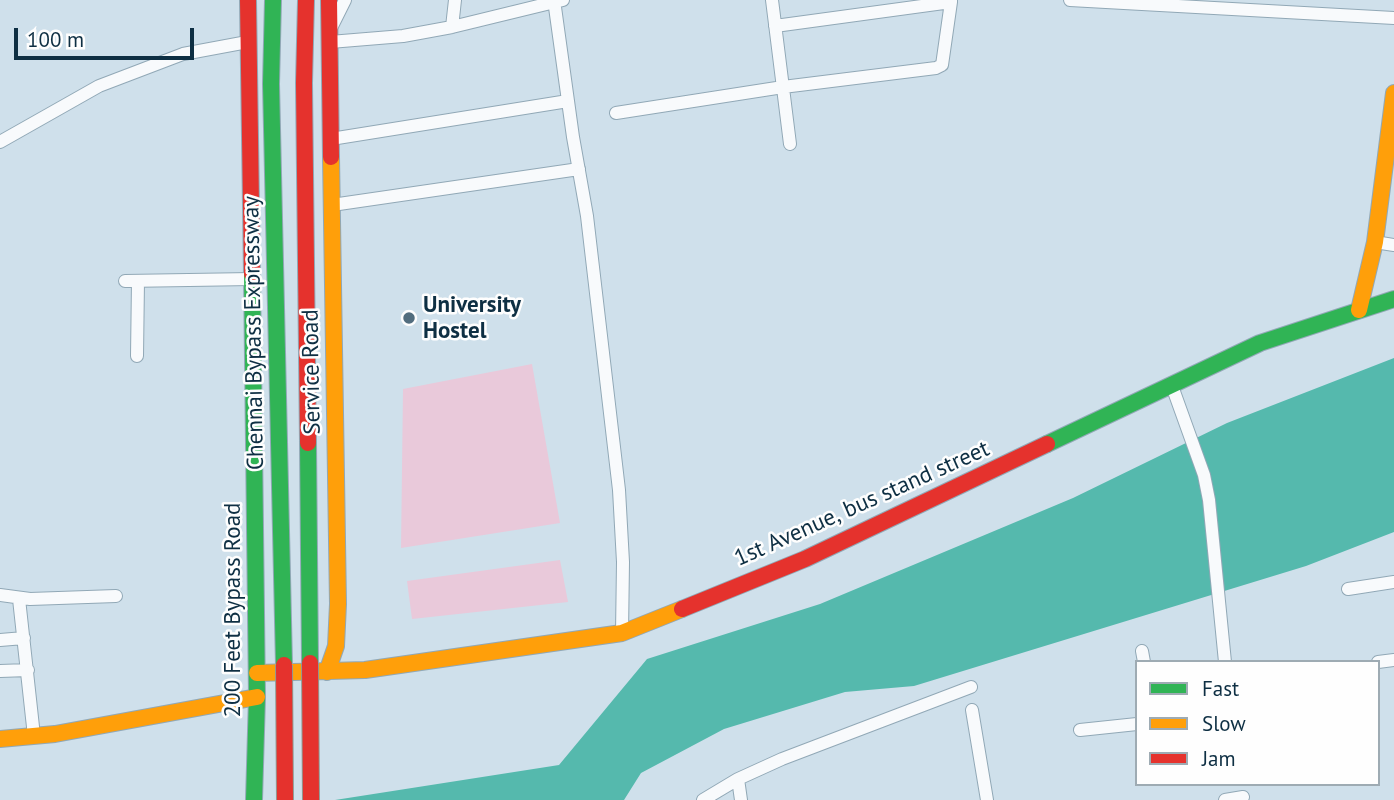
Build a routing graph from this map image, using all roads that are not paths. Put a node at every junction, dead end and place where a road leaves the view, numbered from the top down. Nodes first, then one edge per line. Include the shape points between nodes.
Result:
1 (248, 0) edge
2 (273, 0) edge
3 (306, 0) edge
4 (329, 0) edge
5 (345, 0) edge
6 (455, 0) edge
7 (772, 0) edge
8 (1070, 0) edge
9 (557, 1) edge
10 (951, 1) edge
11 (1182, 4) edge
12 (1394, 18) edge
13 (775, 26) junction
14 (452, 27) junction
15 (330, 37) junction
16 (248, 44) junction
17 (783, 87) junction
18 (1394, 93) edge
19 (568, 101) junction
20 (616, 113) dead end
21 (1392, 131) edge
22 (331, 139) junction
23 (0, 142) edge
24 (790, 144) dead end
25 (579, 169) junction
26 (1388, 186) edge
27 (332, 205) junction
28 (1375, 242) junction
29 (1394, 245) edge
30 (252, 279) junction
31 (1394, 299) edge
32 (1359, 310) junction
33 (137, 356) dead end
34 (1172, 386) junction
35 (1394, 582) edge
36 (1348, 589) dead end
37 (0, 595) edge
38 (116, 596) dead end
39 (19, 599) junction
40 (622, 633) junction
41 (24, 638) junction
42 (0, 640) edge
43 (1225, 660) edge
44 (28, 670) junction
45 (0, 671) edge
46 (257, 673) junction
47 (327, 673) junction
48 (971, 687) dead end
49 (257, 697) junction
50 (972, 710) dead end
51 (1135, 724) edge
52 (1080, 730) dead end
53 (34, 736) junction
54 (0, 739) edge
55 (738, 779) junction
56 (1243, 794) edge
57 (254, 800) edge
58 (285, 800) edge
59 (311, 800) edge
60 (703, 800) edge
61 (741, 800) edge
62 (987, 800) edge
63 (1225, 800) edge

1 - 16 main road, 200 Feet Bypass Road
2 - 58 main road, Chennai Bypass Expressway, bridge
3 - 59 main road, bridge
4 - 15 main road, Service Road
5 - 15 street
6 - 14 street
7 - 13 street
8 - 11 street
9 - 14 street
9 - 19 street
10 - 13 street
10 - 17 street via 942,65
11 - 12 street
13 - 17 street
14 - 15 street via 403,36
15 - 22 main road, Service Road
16 - 23 street via 183,54 99,86
16 - 30 main road, 200 Feet Bypass Road
17 - 20 street
17 - 24 street
18 - 21 main road
19 - 22 street
19 - 25 street
21 - 26 main road
22 - 27 main road, Service Road
25 - 27 street
25 - 40 street via 619,490
26 - 28 main road
27 - 47 main road, Service Road via 338,604 335,646
28 - 29 street
28 - 32 main road
30 - 33 street via 132,281
30 - 46 main road, 200 Feet Bypass Road
31 - 32 main road, 1st Avenue, bus stand street
32 - 34 main road, 1st Avenue, bus stand street via 1260,343
34 - 40 main road, 1st Avenue, bus stand street via 805,559
34 - 43 street via 1209,500
35 - 36 street
37 - 39 street
38 - 39 street
39 - 41 street
40 - 47 main road, 1st Avenue, bus stand street
41 - 42 street
41 - 44 street
44 - 45 street
44 - 53 street
46 - 47 main road
46 - 49 main road, 200 Feet Bypass Road
48 - 55 street
49 - 53 main road
49 - 57 main road, 200 Feet Bypass Road
50 - 62 street
51 - 52 street
53 - 54 main road
55 - 60 street
55 - 61 street
56 - 63 street

